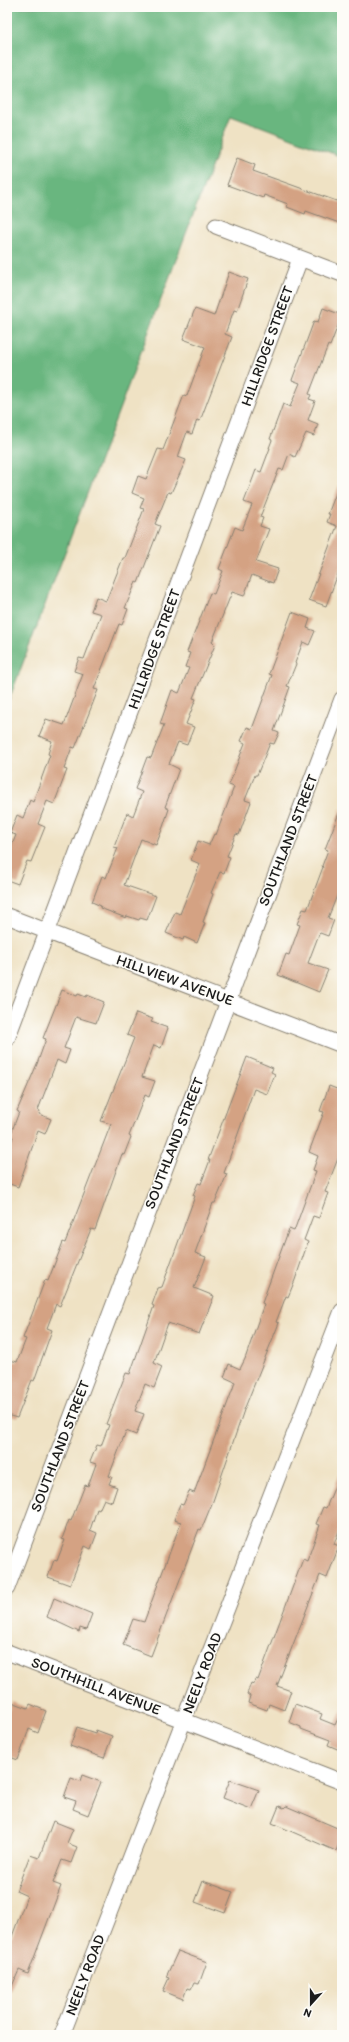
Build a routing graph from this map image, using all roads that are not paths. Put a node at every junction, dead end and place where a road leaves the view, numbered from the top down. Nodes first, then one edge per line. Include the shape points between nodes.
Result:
1 (216, 226) dead end
2 (300, 259) junction
3 (342, 274) edge
4 (342, 699) edge
5 (7, 916) edge
6 (48, 933) junction
7 (228, 1000) junction
8 (7, 1039) edge
9 (342, 1045) edge
10 (342, 1311) edge
11 (7, 1588) edge
12 (7, 1652) edge
13 (184, 1720) junction
14 (342, 1782) edge
15 (62, 2035) edge

1 - 2 street
2 - 3 street
2 - 6 street, HILLRIDGE STREET
4 - 7 street, SOUTHLAND STREET
5 - 6 street, HILLVIEW AVENUE
6 - 7 street, HILLVIEW AVENUE
6 - 8 street, HILLRIDGE STREET
7 - 9 street, HILLVIEW AVENUE
7 - 11 street, SOUTHLAND STREET
10 - 13 street, NEELY ROAD
12 - 13 street, SOUTHHILL AVENUE
13 - 14 street, SOUTHHILL AVENUE
13 - 15 street, NEELY ROAD

